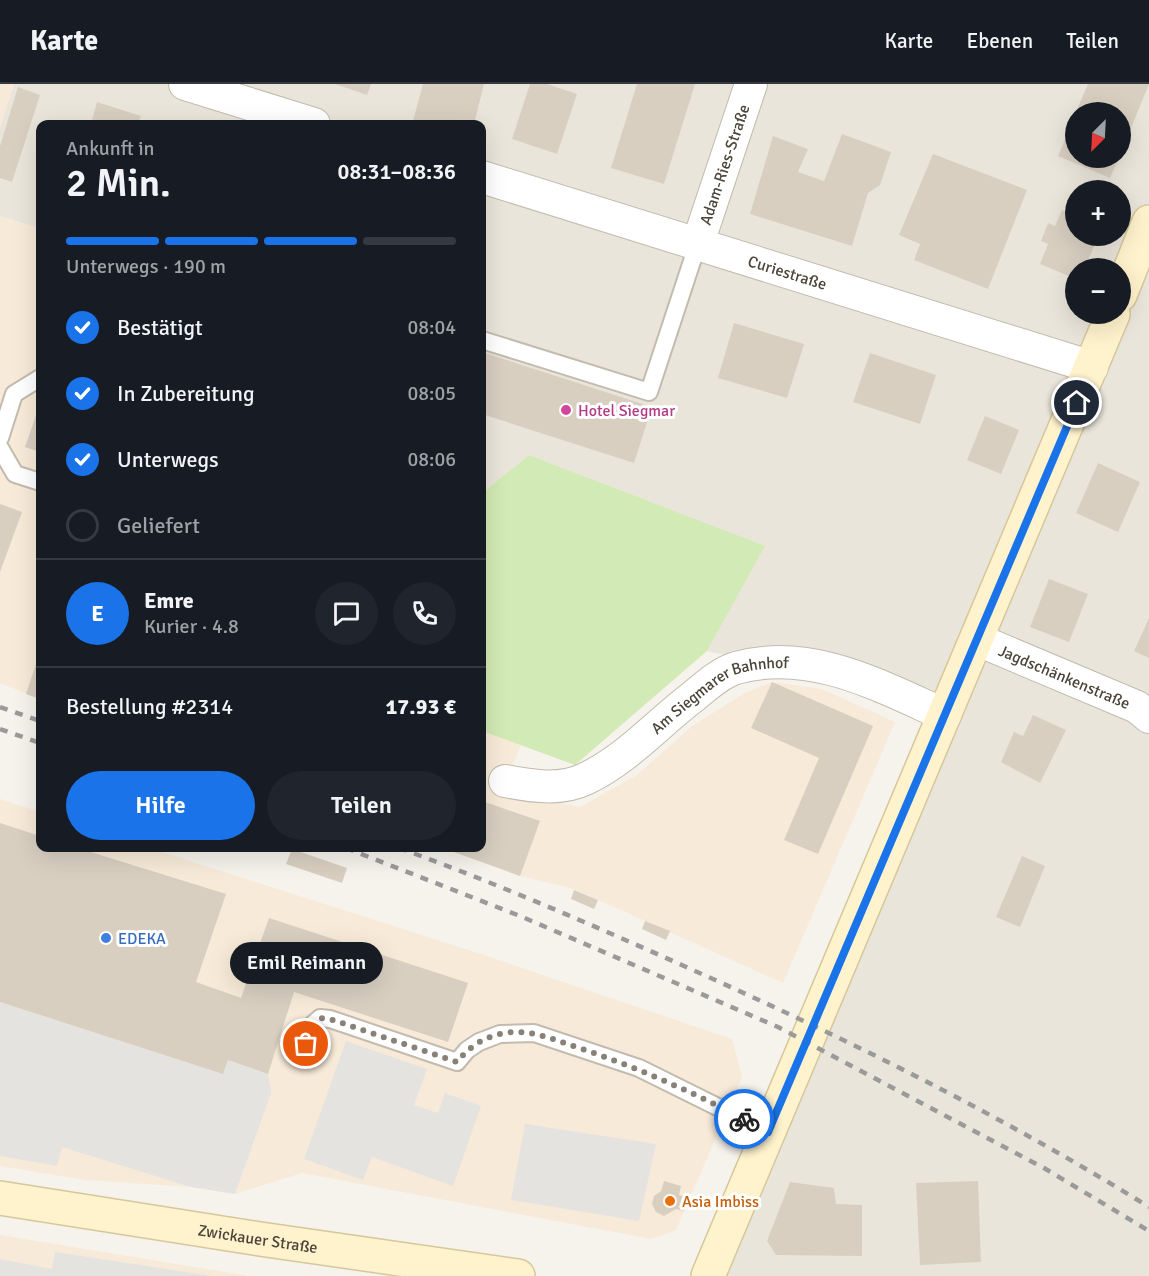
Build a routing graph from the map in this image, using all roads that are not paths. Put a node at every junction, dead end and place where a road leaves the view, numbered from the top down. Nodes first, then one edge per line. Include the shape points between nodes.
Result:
1 (185, 84) edge
2 (751, 84) edge
3 (301, 120) edge
4 (486, 178) edge
5 (1148, 229) edge
6 (697, 246) junction
7 (1131, 268) edge
8 (1109, 324) edge
9 (486, 341) edge
10 (1092, 367) junction
11 (36, 380) edge
12 (0, 438) edge
13 (0, 448) edge
14 (36, 481) edge
15 (978, 640) junction
16 (945, 715) junction
17 (1149, 717) edge
18 (504, 781) dead end
19 (306, 1044) dead end
20 (768, 1132) junction
21 (0, 1198) edge
22 (430, 1271) edge
23 (518, 1276) edge
24 (708, 1276) edge

1 - 3 street
2 - 6 street, Adam-Ries-Straße
4 - 6 street, Curiestraße
5 - 7 main road
6 - 9 lane via 649,392
6 - 10 street, Curiestraße
8 - 10 main road, Jagdschänkenstraße
10 - 15 main road, Jagdschänkenstraße
11 - 12 lane via 14,394
13 - 14 lane via 15,474
15 - 16 main road, Jagdschänkenstraße
15 - 17 street, Jagdschänkenstraße via 1137,707
16 - 18 street, Am Siegmarer Bahnhof via 861,678 825,667 768,664 734,669 711,682 627,751 584,780 555,786
16 - 20 main road, Jagdschänkenstraße
19 - 20 lane via 313,1024 320,1018 457,1062 478,1042 500,1034 534,1033 639,1068
20 - 24 main road, Jagdschänkenstraße
21 - 22 main road, Zwickauer Straße
22 - 23 main road, Zwickauer Straße

